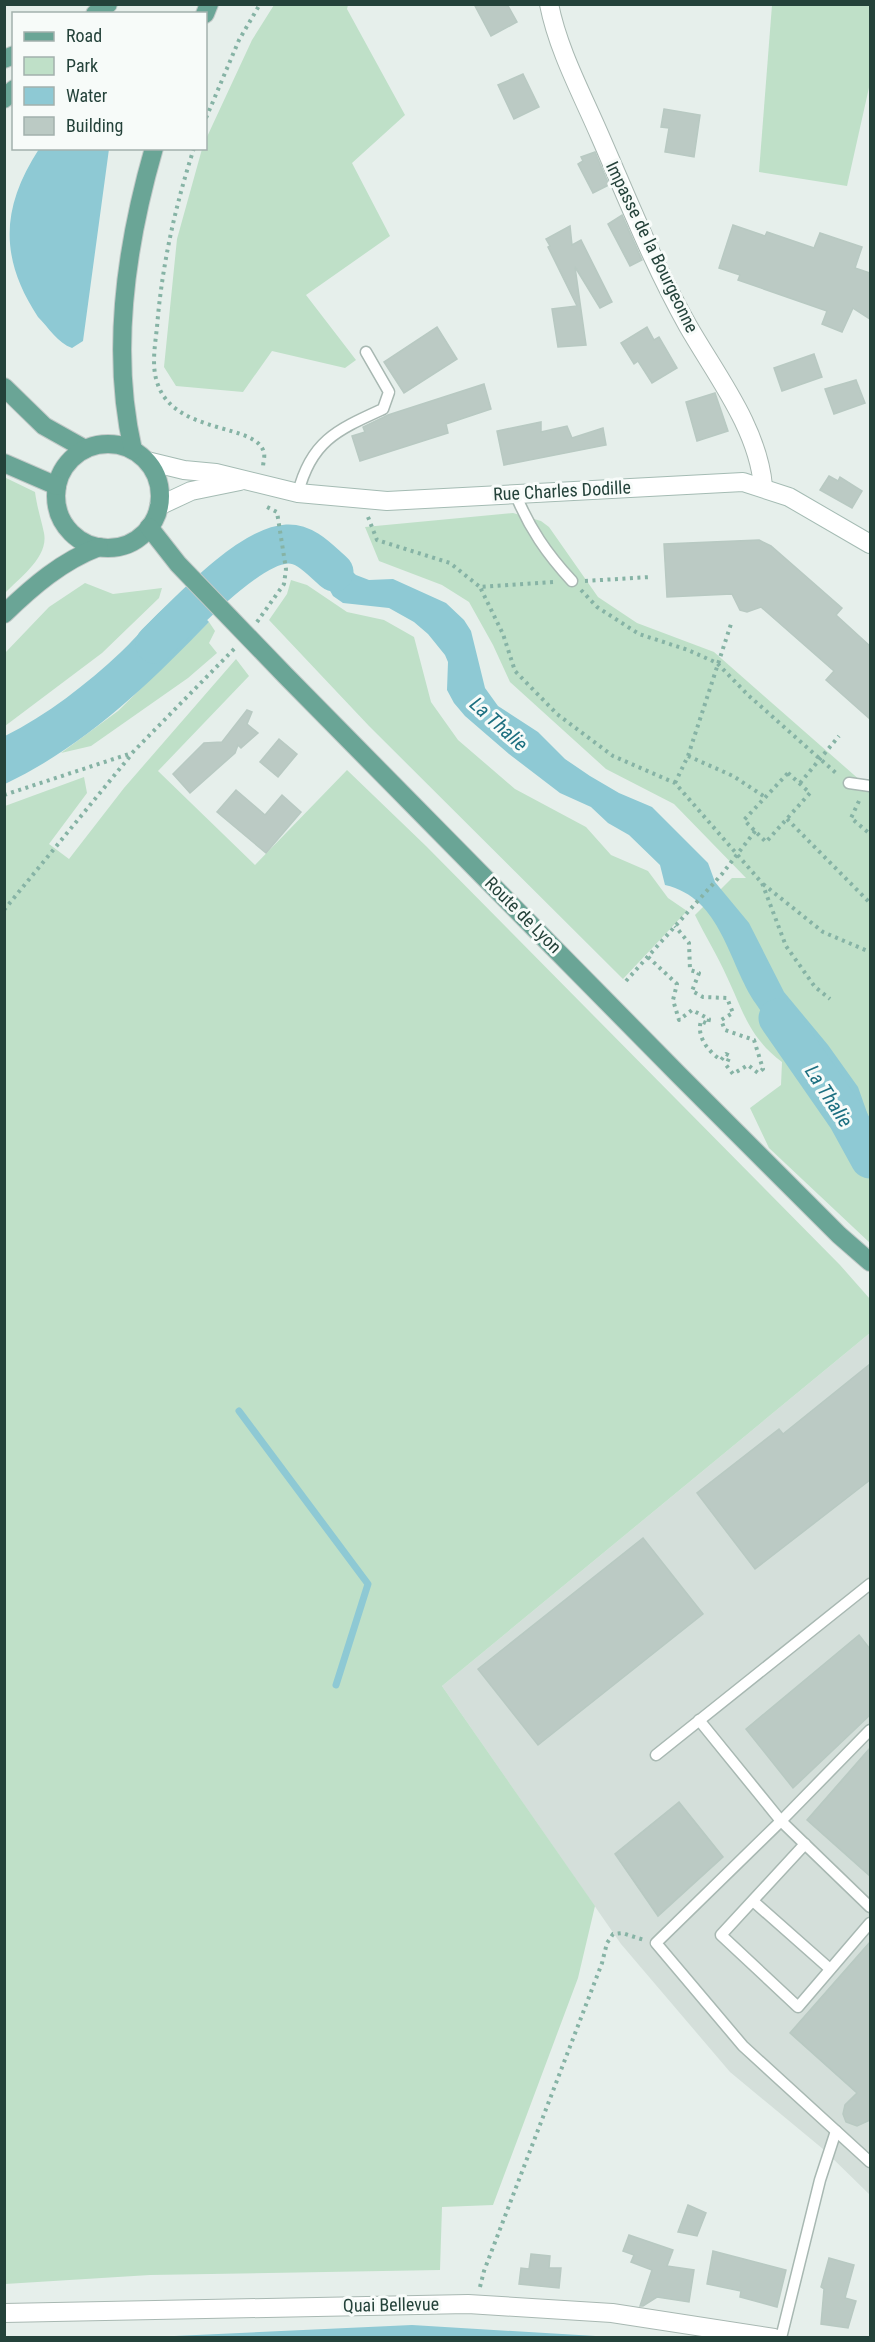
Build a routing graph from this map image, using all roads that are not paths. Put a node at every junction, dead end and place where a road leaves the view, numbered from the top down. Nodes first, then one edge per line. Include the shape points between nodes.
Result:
1 (549, 4) edge
2 (153, 150) edge
3 (366, 351) dead end
4 (4, 387) edge
5 (85, 449) junction
6 (140, 456) junction
7 (4, 463) edge
8 (240, 481) junction
9 (57, 486) junction
10 (763, 486) junction
11 (298, 493) junction
12 (515, 493) junction
13 (159, 506) junction
14 (142, 533) junction
15 (870, 544) edge
16 (99, 547) junction
17 (572, 581) road end
18 (4, 614) edge
19 (849, 783) road end
20 (870, 786) edge
21 (870, 1262) edge
22 (870, 1584) edge
23 (699, 1720) junction
24 (870, 1730) edge
25 (656, 1755) dead end
26 (781, 1821) junction
27 (805, 1844) junction
28 (753, 1901) junction
29 (870, 1907) edge
30 (870, 1923) edge
31 (830, 1969) junction
32 (836, 2131) junction
33 (870, 2162) edge
34 (140, 2310) junction
35 (4, 2313) edge
36 (4, 2321) edge
37 (774, 2337) edge
38 (781, 2337) edge

1 - 10 street, Impasse de la Bourgeonne via 566,57 630,207 688,327 728,388 754,450
2 - 6 main road via 135,220 124,298 124,404
3 - 11 lane via 389,392 382,409 322,442 310,460
4 - 5 main road via 44,426
5 - 6 main road via 100,444 117,445
5 - 9 main road via 62,471
6 - 8 street, Rue Charles Dodille
6 - 13 main road via 158,482
7 - 9 main road
8 - 11 street, Rue Charles Dodille
8 - 13 street, Rue Charles Dodille via 191,491
9 - 16 main road via 56,500 66,525 86,543
10 - 12 street, Rue Charles Dodille via 722,482
10 - 15 street, Rue Charles Dodille via 789,496
11 - 12 street, Rue Charles Dodille via 396,501
12 - 17 lane via 525,520
13 - 14 main road
14 - 16 main road via 118,546
14 - 21 main road, Route de Lyon via 230,617 679,1075
16 - 18 main road via 57,569
19 - 20 lane
22 - 23 lane
23 - 25 lane
23 - 26 lane
24 - 26 lane
26 - 27 lane
26 - 32 lane via 656,1944 743,2046
27 - 28 lane
27 - 29 lane
28 - 31 lane
28 - 31 lane via 721,1935 798,2007
30 - 31 lane
32 - 33 lane
32 - 38 lane
34 - 35 street, Quai Bellevue
34 - 36 lane
34 - 37 street, Quai Bellevue via 476,2305 612,2313

